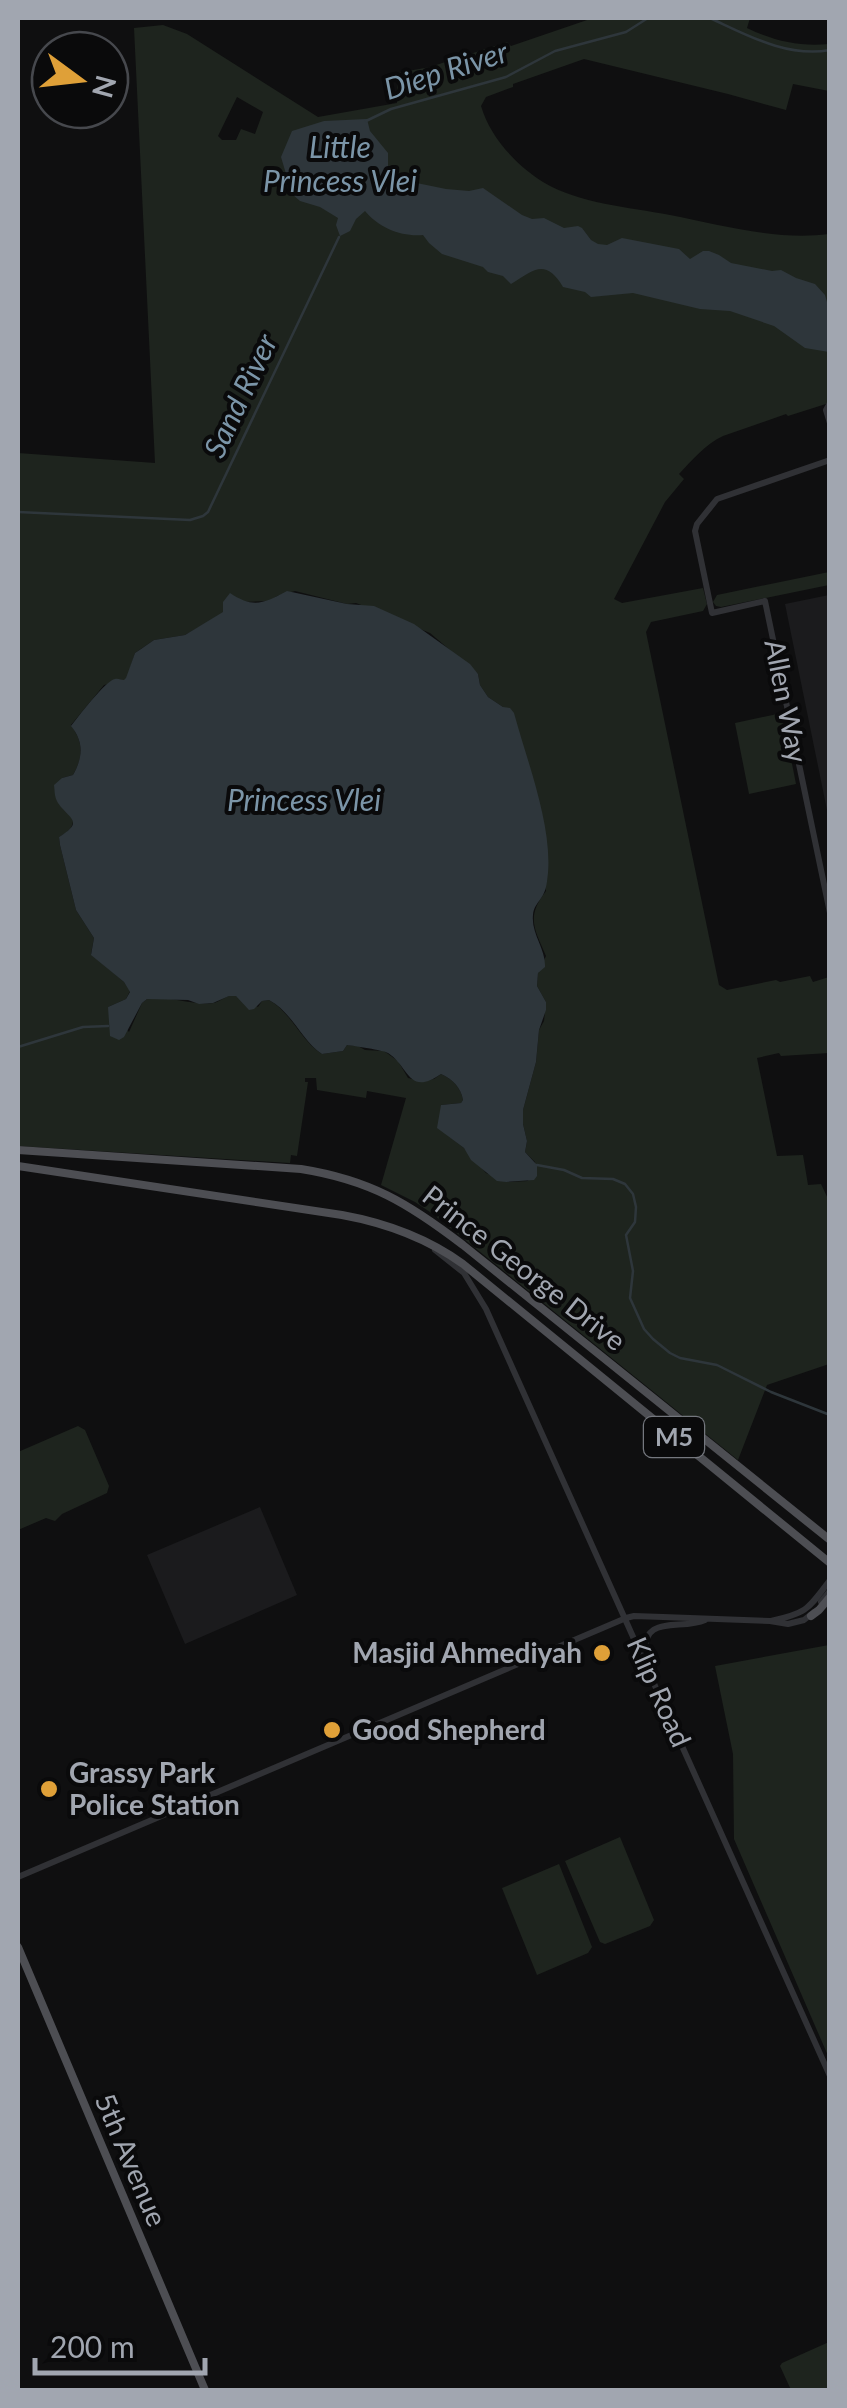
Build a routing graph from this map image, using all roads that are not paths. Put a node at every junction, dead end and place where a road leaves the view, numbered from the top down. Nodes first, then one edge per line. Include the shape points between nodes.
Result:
1 (829, 404) edge
2 (830, 423) edge
3 (830, 460) edge
4 (830, 913) edge
5 (18, 1150) edge
6 (18, 1166) edge
7 (447, 1233) junction
8 (422, 1240) junction
9 (479, 1277) junction
10 (486, 1308) junction
11 (830, 1540) edge
12 (830, 1563) edge
13 (830, 1580) edge
14 (830, 1594) edge
15 (810, 1616) joint
16 (626, 1618) junction
17 (707, 1619) junction
18 (770, 1621) junction
19 (648, 1667) junction
20 (18, 1877) edge
21 (18, 1946) edge
22 (830, 2076) edge
23 (205, 2390) edge

1 - 2 street
3 - 4 street, Allen Way via 723,497 695,532 712,613 766,601
5 - 7 main road, Prince George Drive / M5 via 324,1173 389,1195
6 - 8 main road, Prince George Drive / M5 via 342,1214
7 - 9 main road
7 - 11 main road, Prince George Drive / M5
8 - 9 main road, Prince George Drive / M5
8 - 10 street, Klip Road via 460,1269
9 - 10 street, Klip Road
9 - 12 main road, Prince George Drive / M5
10 - 16 street, Klip Road
13 - 18 street via 803,1612
14 - 15 main road
15 - 18 street via 788,1624
16 - 17 street
16 - 19 street, Klip Road
16 - 20 street
17 - 18 street
17 - 19 street via 653,1630 645,1644
19 - 22 street, Klip Road
21 - 23 main road, 5th Avenue

